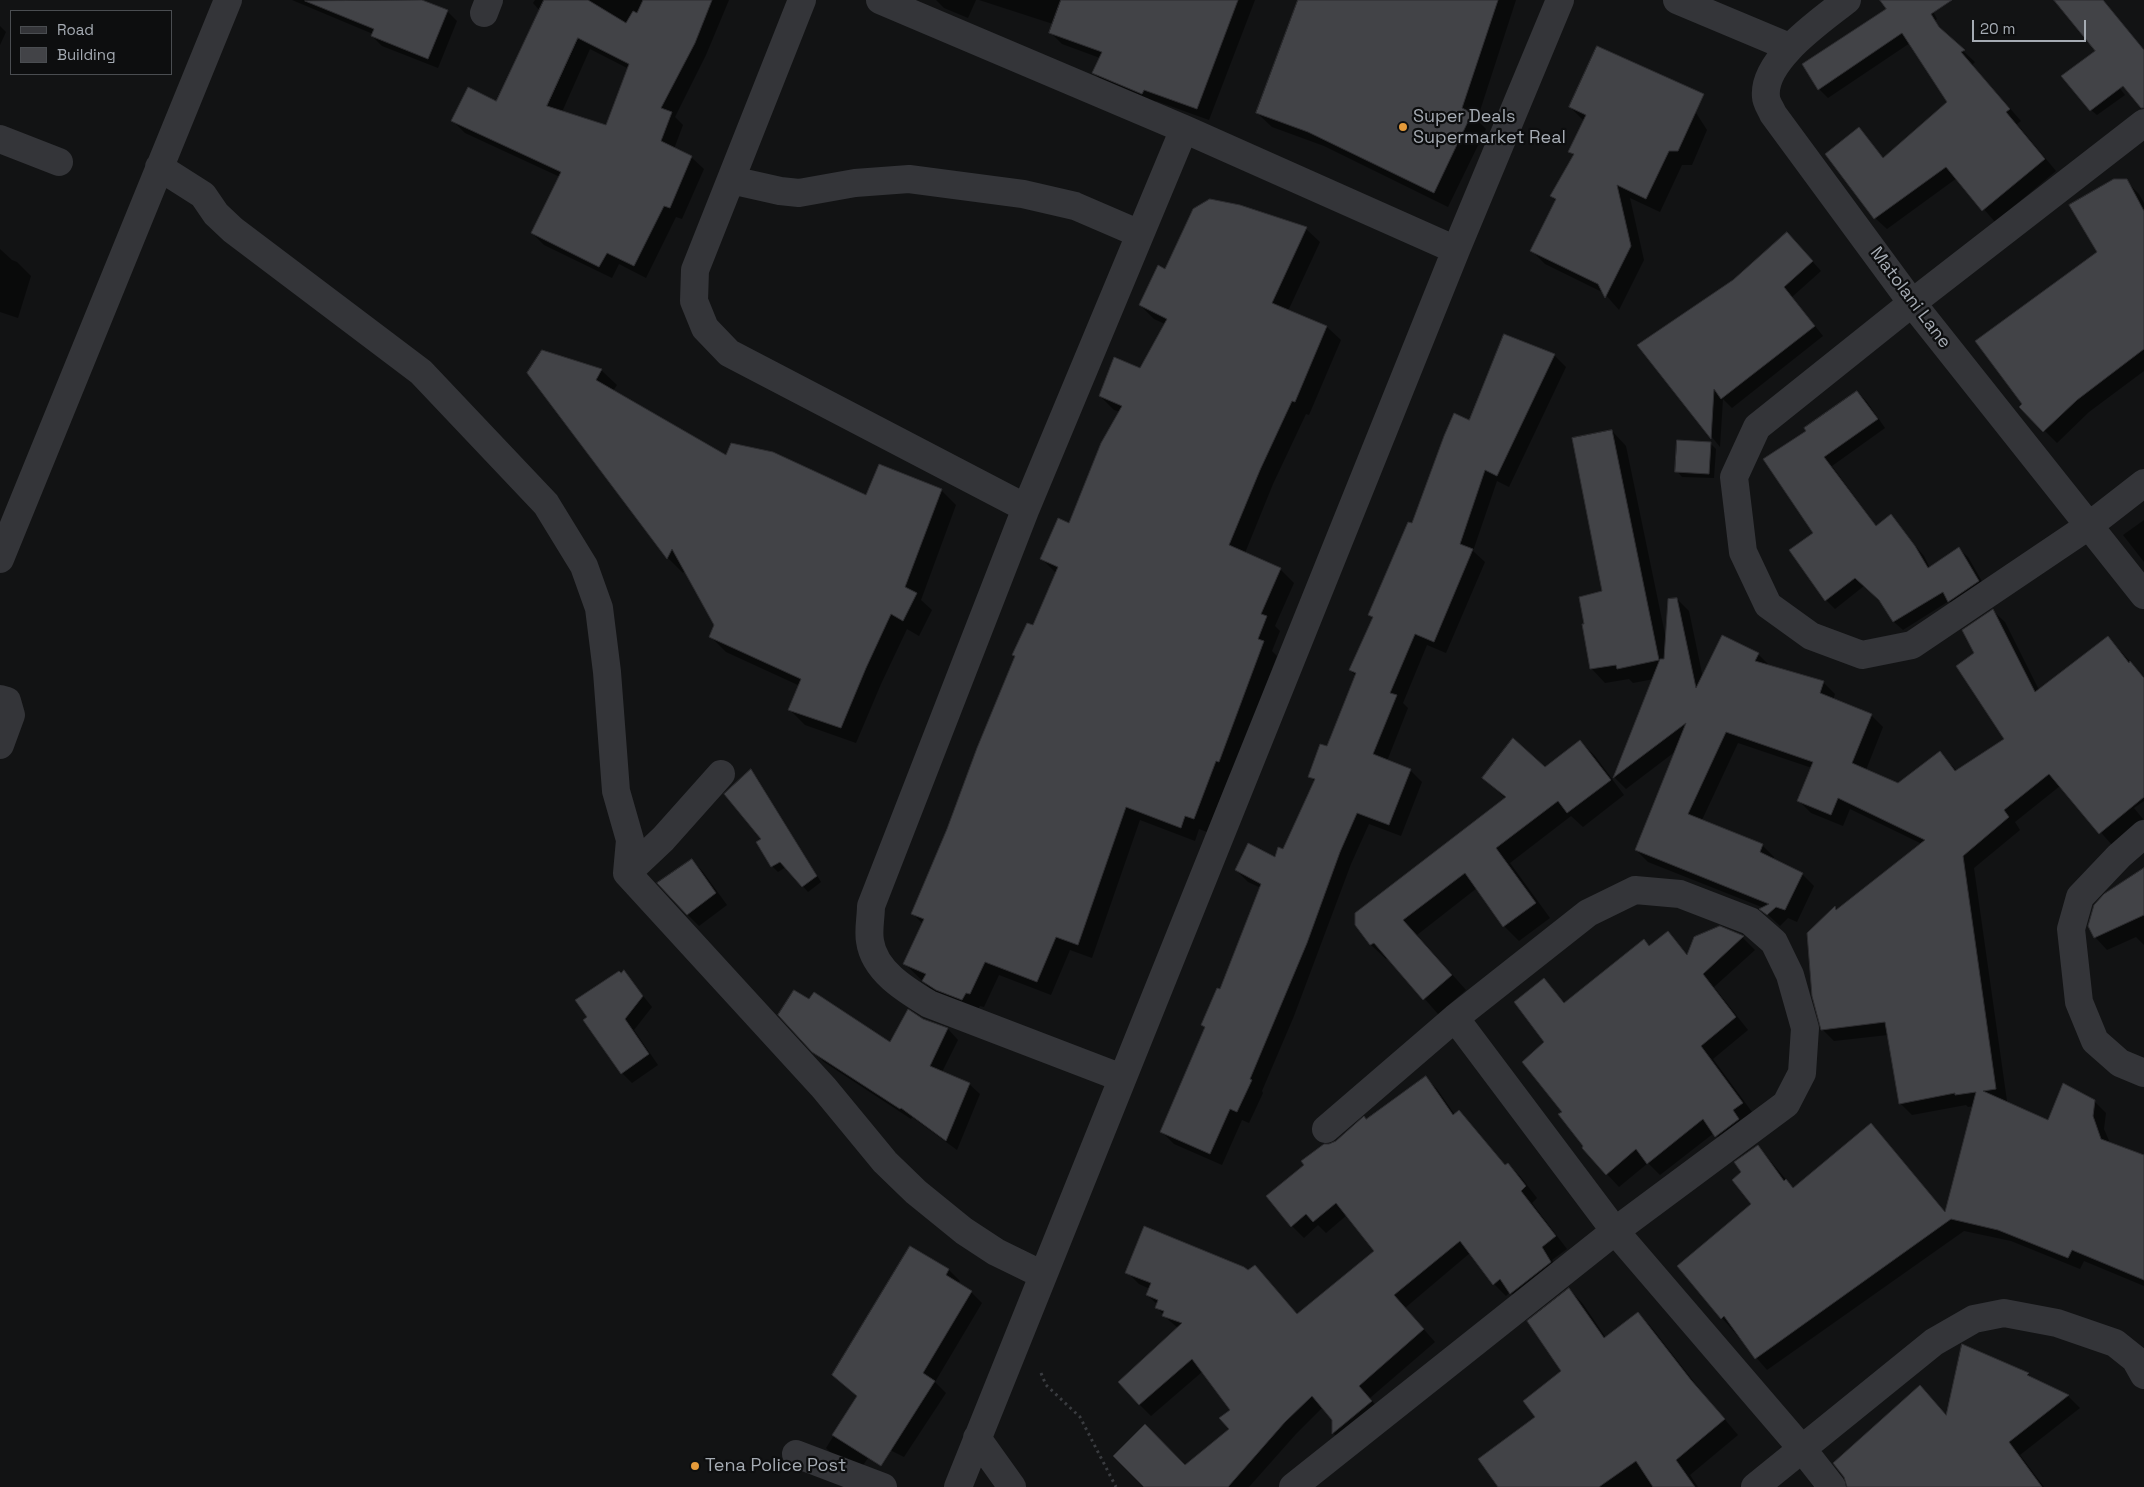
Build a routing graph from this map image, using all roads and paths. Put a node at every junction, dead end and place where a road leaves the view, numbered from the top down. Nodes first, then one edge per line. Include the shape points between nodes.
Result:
1 (228, 0) edge
2 (802, 0) edge
3 (880, 0) edge
4 (1560, 0) edge
5 (1677, 0) edge
6 (1847, 0) edge
7 (1790, 47) junction
8 (2144, 123) edge
9 (1184, 129) junction
10 (0, 139) edge
11 (59, 162) dead end
12 (159, 167) junction
13 (731, 180) junction
14 (1140, 234) junction
15 (1456, 250) junction
16 (1912, 303) junction
17 (2144, 483) edge
18 (1026, 508) junction
19 (2090, 525) junction
20 (0, 559) edge
21 (2144, 595) edge
22 (0, 699) edge
23 (0, 745) edge
24 (720, 774) dead end
25 (2144, 834) edge
26 (627, 873) junction
27 (1455, 1018) junction
28 (2144, 1073) edge
29 (1122, 1078) junction
30 (1326, 1129) dead end
31 (1615, 1230) junction
32 (1043, 1275) junction
33 (1021, 1330) junction
34 (2144, 1375) edge
35 (977, 1438) junction
36 (1803, 1450) junction
37 (796, 1454) dead end
38 (883, 1487) edge
39 (958, 1487) edge
40 (1012, 1487) edge
41 (1116, 1487) edge
42 (1293, 1487) edge
43 (1755, 1487) edge
44 (1832, 1487) edge

1 - 12 street
2 - 13 street
3 - 9 street
4 - 15 street
5 - 7 street
6 - 7 street, Matolani Lane
7 - 16 street, Matolani Lane via 1770,75 1766,97 1773,114
8 - 16 street
9 - 14 street
9 - 15 street
10 - 11 street
12 - 20 street
12 - 26 street via 203,195 233,230 421,372 546,504 584,566 599,608 616,791 630,840
13 - 14 street via 799,193 909,178 1023,194 1075,206
13 - 18 street via 695,270 694,301 705,328 729,352
14 - 18 street
15 - 29 street
16 - 19 street, Matolani Lane
16 - 19 street via 1757,427 1734,477 1742,552 1768,605 1811,636 1862,655 1912,645
17 - 19 street
18 - 29 street via 871,906 870,942 881,967 902,988 929,1004
19 - 21 street, Matolani Lane
22 - 23 street via 7,701 11,714
24 - 26 street via 663,839
25 - 28 street via 2118,856 2080,897 2071,929 2079,1002 2095,1041 2120,1063
26 - 32 street via 824,1088 885,1162 916,1192 996,1252
27 - 30 street
27 - 31 street
27 - 31 street via 1588,913 1635,890 1680,894 1750,921 1774,942 1790,975 1805,1028 1802,1073 1786,1104
29 - 32 street
31 - 36 street
31 - 42 street
32 - 33 street
33 - 35 street
33 - 41 path via 1046,1384 1080,1417
34 - 36 street via 2135,1359 2115,1343 2057,1323 2004,1313 1974,1319 1934,1342
35 - 39 street
35 - 40 street
36 - 43 street
36 - 44 street
37 - 38 street

